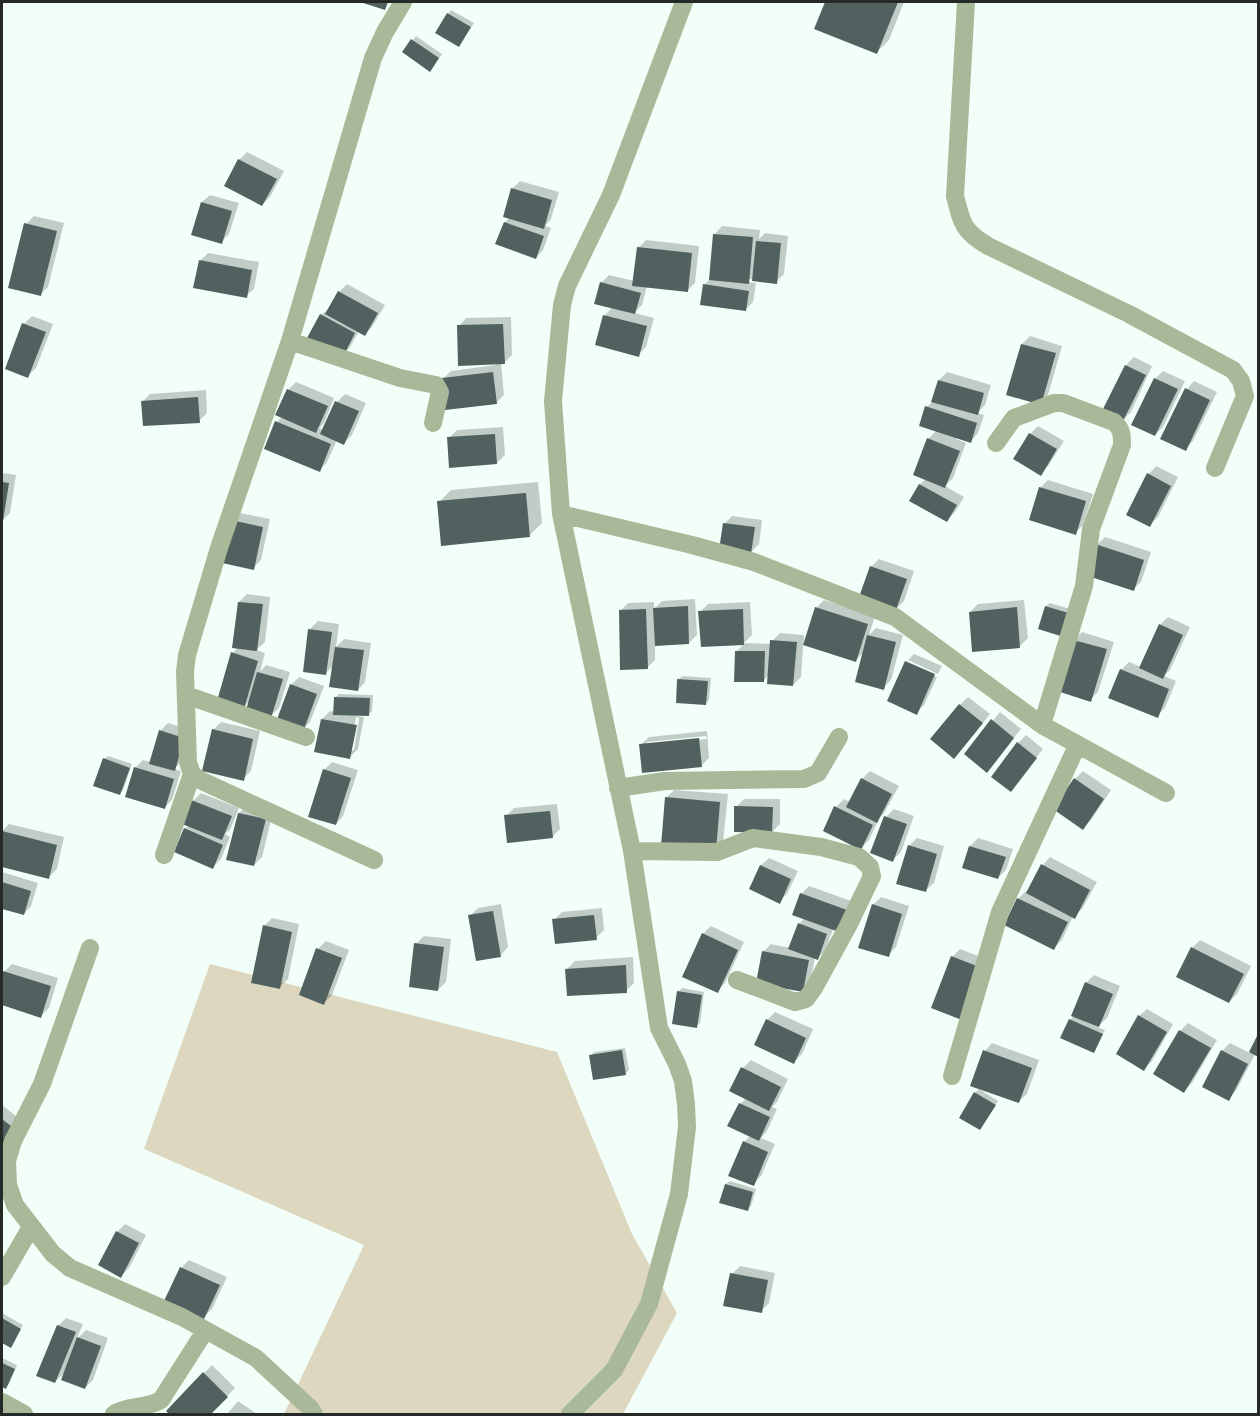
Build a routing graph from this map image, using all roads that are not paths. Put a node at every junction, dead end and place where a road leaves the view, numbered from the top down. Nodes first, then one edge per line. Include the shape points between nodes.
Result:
1 (403, 2) edge
2 (684, 2) edge
3 (966, 2) edge
4 (290, 341) junction
5 (433, 423) dead end
6 (996, 443) dead end
7 (1215, 468) dead end
8 (561, 514) junction
9 (186, 695) junction
10 (1042, 725) junction
11 (306, 737) dead end
12 (839, 737) dead end
13 (1077, 746) junction
14 (192, 774) junction
15 (618, 788) junction
16 (1166, 794) dead end
17 (632, 850) junction
18 (164, 855) dead end
19 (374, 860) dead end
20 (90, 948) dead end
21 (737, 980) dead end
22 (952, 1076) dead end
23 (31, 1227) junction
24 (2, 1278) edge
25 (206, 1331) junction
26 (2, 1402) edge
27 (24, 1414) edge
28 (114, 1414) edge
29 (314, 1414) edge
30 (570, 1414) edge

1 - 4 street via 373,58
2 - 8 street via 611,195 575,268 562,305 553,401
3 - 7 street via 955,196 960,218 970,236 1233,370 1245,396
4 - 5 street via 400,378 436,385 440,392
4 - 9 street via 219,548 185,672
6 - 10 street via 1014,418 1054,403 1114,422 1122,433 1122,445 1091,529 1084,586
8 - 10 street via 754,562 895,617
8 - 15 street
9 - 11 street
9 - 14 street via 188,762
10 - 13 street
12 - 15 street via 818,773 804,779 665,781
13 - 16 street
13 - 22 street via 1000,912
14 - 18 street
14 - 19 street
15 - 17 street
17 - 21 street via 717,852 753,838 821,847 860,857 870,867 872,876 806,999 795,1002
17 - 30 street via 659,1028 686,1093 687,1127 679,1194 650,1305 614,1370
20 - 23 street via 42,1084 7,1161 8,1185 15,1205
23 - 24 street
23 - 25 street via 52,1254 70,1268
25 - 28 street via 161,1400
25 - 29 street via 256,1359
26 - 27 street

